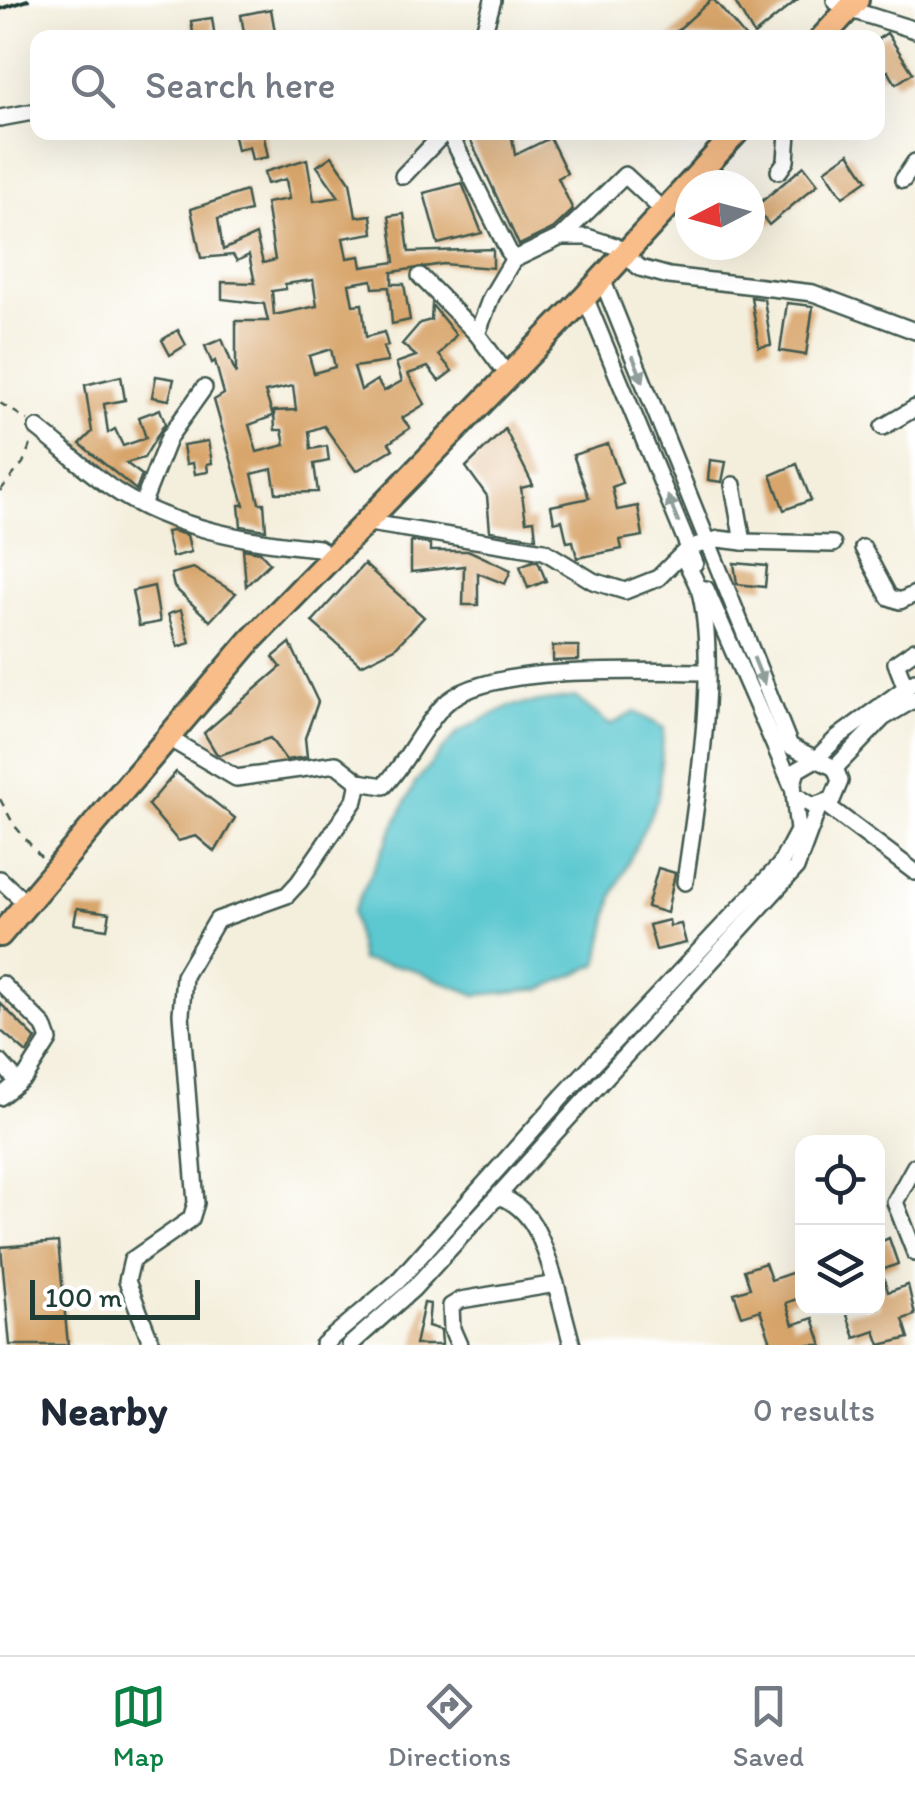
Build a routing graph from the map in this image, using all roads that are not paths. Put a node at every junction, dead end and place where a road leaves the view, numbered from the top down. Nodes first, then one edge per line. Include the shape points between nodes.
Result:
1 (492, 0) edge
2 (843, 2) edge
3 (484, 30) edge
4 (813, 30) edge
5 (827, 30) edge
6 (915, 30) edge
7 (30, 112) edge
8 (0, 118) edge
9 (439, 140) edge
10 (451, 140) edge
11 (711, 140) edge
12 (729, 140) edge
13 (787, 140) edge
14 (915, 162) edge
15 (779, 170) dead end
16 (403, 176) dead end
17 (903, 180) dead end
18 (655, 203) junction
19 (561, 237) junction
20 (620, 250) junction
21 (513, 260) junction
22 (420, 276) dead end
23 (602, 278) junction
24 (585, 297) junction
25 (915, 331) edge
26 (477, 334) junction
27 (500, 364) junction
28 (204, 388) dead end
29 (915, 408) edge
30 (883, 427) dead end
31 (37, 428) road end
32 (407, 468) junction
33 (733, 485) dead end
34 (142, 505) junction
35 (363, 522) junction
36 (706, 540) junction
37 (743, 542) junction
38 (833, 544) dead end
39 (863, 548) dead end
40 (324, 552) junction
41 (686, 552) junction
42 (915, 594) edge
43 (915, 650) edge
44 (704, 672) junction
45 (912, 689) edge
46 (170, 739) junction
47 (816, 759) junction
48 (835, 768) junction
49 (359, 782) junction
50 (796, 794) junction
51 (823, 806) junction
52 (915, 872) edge
53 (684, 882) dead end
54 (8, 887) edge
55 (0, 914) edge
56 (0, 935) edge
57 (1, 979) edge
58 (0, 1003) edge
59 (0, 1062) edge
60 (18, 1082) junction
61 (0, 1097) edge
62 (915, 1166) edge
63 (498, 1196) junction
64 (915, 1253) edge
65 (556, 1284) junction
66 (152, 1345) edge
67 (323, 1345) edge
68 (350, 1345) edge
69 (459, 1345) edge
70 (572, 1345) edge

1 - 3 street
2 - 4 highway
2 - 5 highway
2 - 6 street
7 - 8 street
9 - 16 street
10 - 21 street
11 - 18 highway
12 - 20 highway
13 - 15 street
14 - 17 street
18 - 19 street via 625,176
18 - 20 highway
19 - 20 street via 586,237
19 - 21 street
20 - 23 highway
20 - 25 street via 640,268 669,276 813,293
20 - 27 highway
21 - 26 street
22 - 26 street
23 - 24 highway
23 -> 36 street
24 - 32 highway
41 -> 24 street
26 - 27 street
27 - 32 highway
28 - 34 street via 169,437
29 - 30 street
31 - 34 street
32 - 35 highway
32 - 40 highway
33 - 37 street
34 - 40 street via 193,526
35 - 40 highway
35 - 41 street via 544,551 593,581 625,591 658,578
36 - 37 street
36 - 41 street
36 -> 47 street via 790,746
37 - 38 street
39 - 42 street via 889,597 900,601
40 - 46 highway
40 - 54 highway via 241,631 46,862
41 - 44 street via 700,592
41 - 50 street
43 - 45 street via 896,663
44 - 49 street via 583,671 484,683 444,704 384,786
44 - 53 street
45 - 47 street
45 - 48 street
46 - 49 street via 236,778 336,764
46 - 56 highway
47 - 48 street
47 - 50 street via 797,770
48 - 51 street via 839,788
49 - 66 street via 356,800 299,882 287,895 217,920 184,976 196,1203 191,1220 132,1260 127,1281
50 - 51 street
50 - 67 street via 798,831 780,866 397,1282
51 - 52 street
51 - 63 street via 796,868
54 - 55 highway
57 - 58 street
57 - 60 street via 49,1040
59 - 60 street
60 - 61 street
62 - 64 street via 895,1202
63 - 65 street via 538,1232
63 - 68 street via 413,1289
65 - 69 street via 451,1306
65 - 70 street

